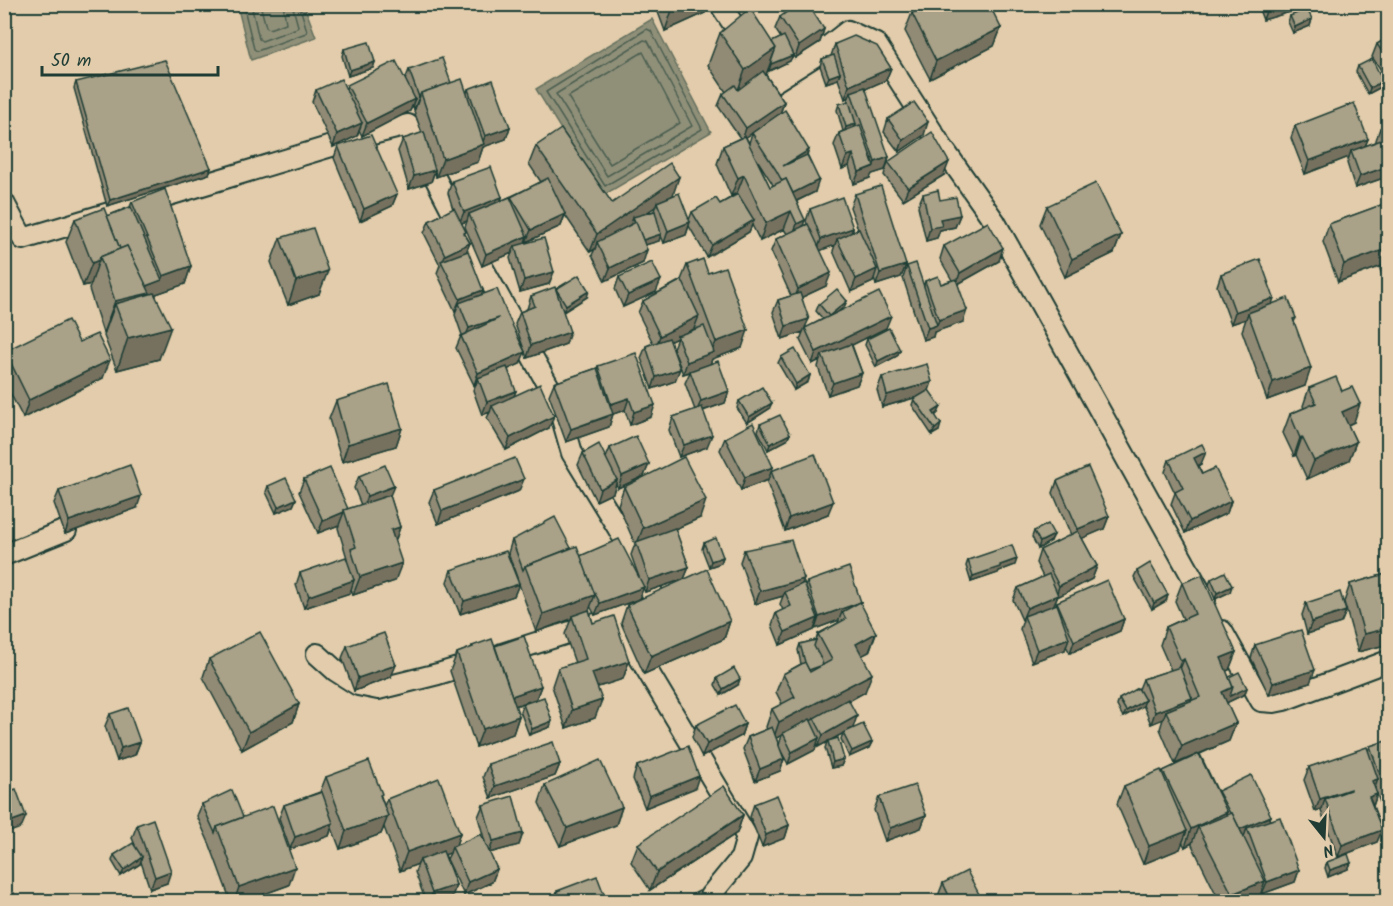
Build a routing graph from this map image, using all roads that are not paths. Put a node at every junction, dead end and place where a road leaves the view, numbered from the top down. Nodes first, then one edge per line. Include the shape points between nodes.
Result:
1 (720, 4) edge
2 (4, 203) edge
3 (66, 530) edge
4 (4, 555) edge
5 (613, 618) junction
6 (316, 654) dead end
7 (1389, 661) edge
8 (709, 902) edge

1 - 7 street via 772,83 848,31 876,44 996,222 1261,701 1284,700
2 - 5 street via 23,239 408,124 557,401 572,453 658,604
3 - 4 street
5 - 6 street via 378,689 358,685
5 - 8 street via 747,837 741,858

